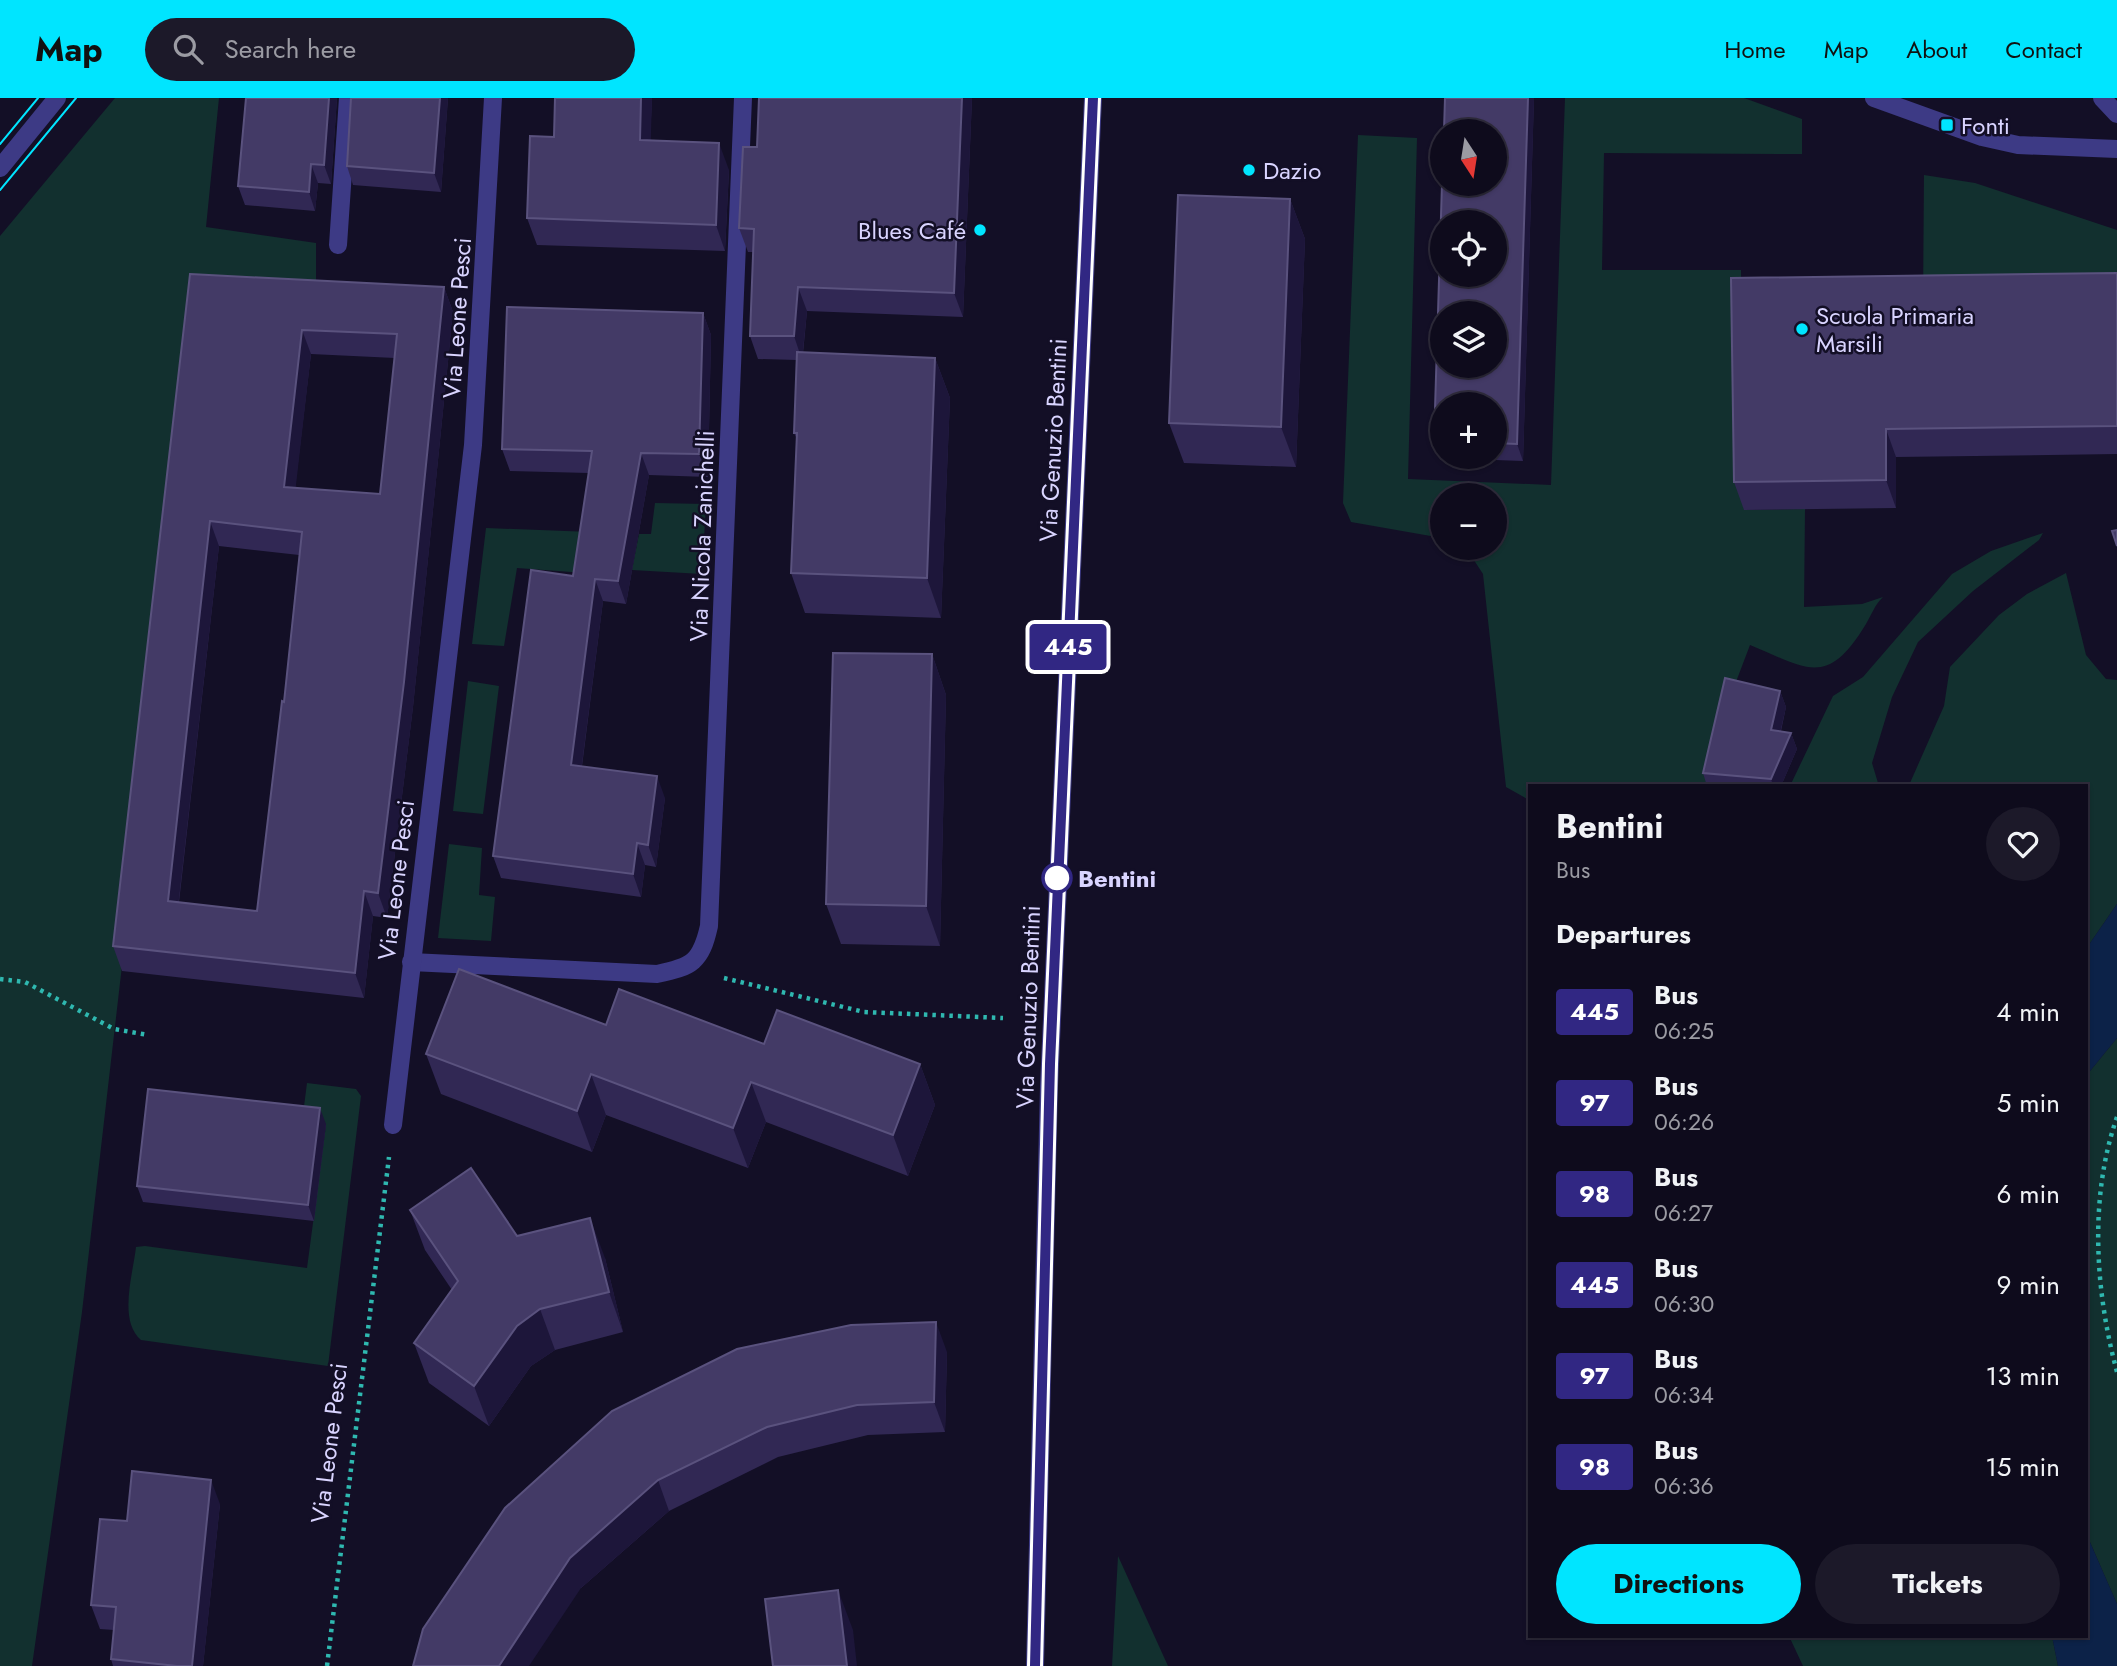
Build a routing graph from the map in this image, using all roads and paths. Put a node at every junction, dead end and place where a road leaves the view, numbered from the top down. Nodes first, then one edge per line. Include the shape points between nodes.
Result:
1 (57, 98) edge
2 (348, 98) edge
3 (493, 98) edge
4 (743, 98) edge
5 (1093, 98) edge
6 (1874, 98) edge
7 (2102, 98) edge
8 (2117, 114) edge
9 (2117, 149) edge
10 (0, 168) edge
11 (338, 245) dead end
12 (411, 962) junction
13 (686, 968) junction
14 (0, 979) edge
15 (1003, 1018) dead end
16 (148, 1035) dead end
17 (2117, 1116) edge
18 (393, 1125) joint
19 (2117, 1372) edge
20 (327, 1666) edge
21 (1035, 1666) edge

1 - 10 street
2 - 11 street
3 - 12 street, Via Leone Pesci via 473,445
4 - 13 street, Via Nicola Zanichelli via 709,926 703,951
5 - 21 street, Via Genuzio Bentini via 1050,1073
6 - 9 street via 1994,140
7 - 8 street
12 - 13 street via 657,974
12 - 18 street, Via Leone Pesci
13 - 15 path via 846,1009
14 - 16 path via 25,982 114,1029
17 - 19 path via 2102,1176 2099,1253 2102,1302
18 - 20 path, Via Leone Pesci

